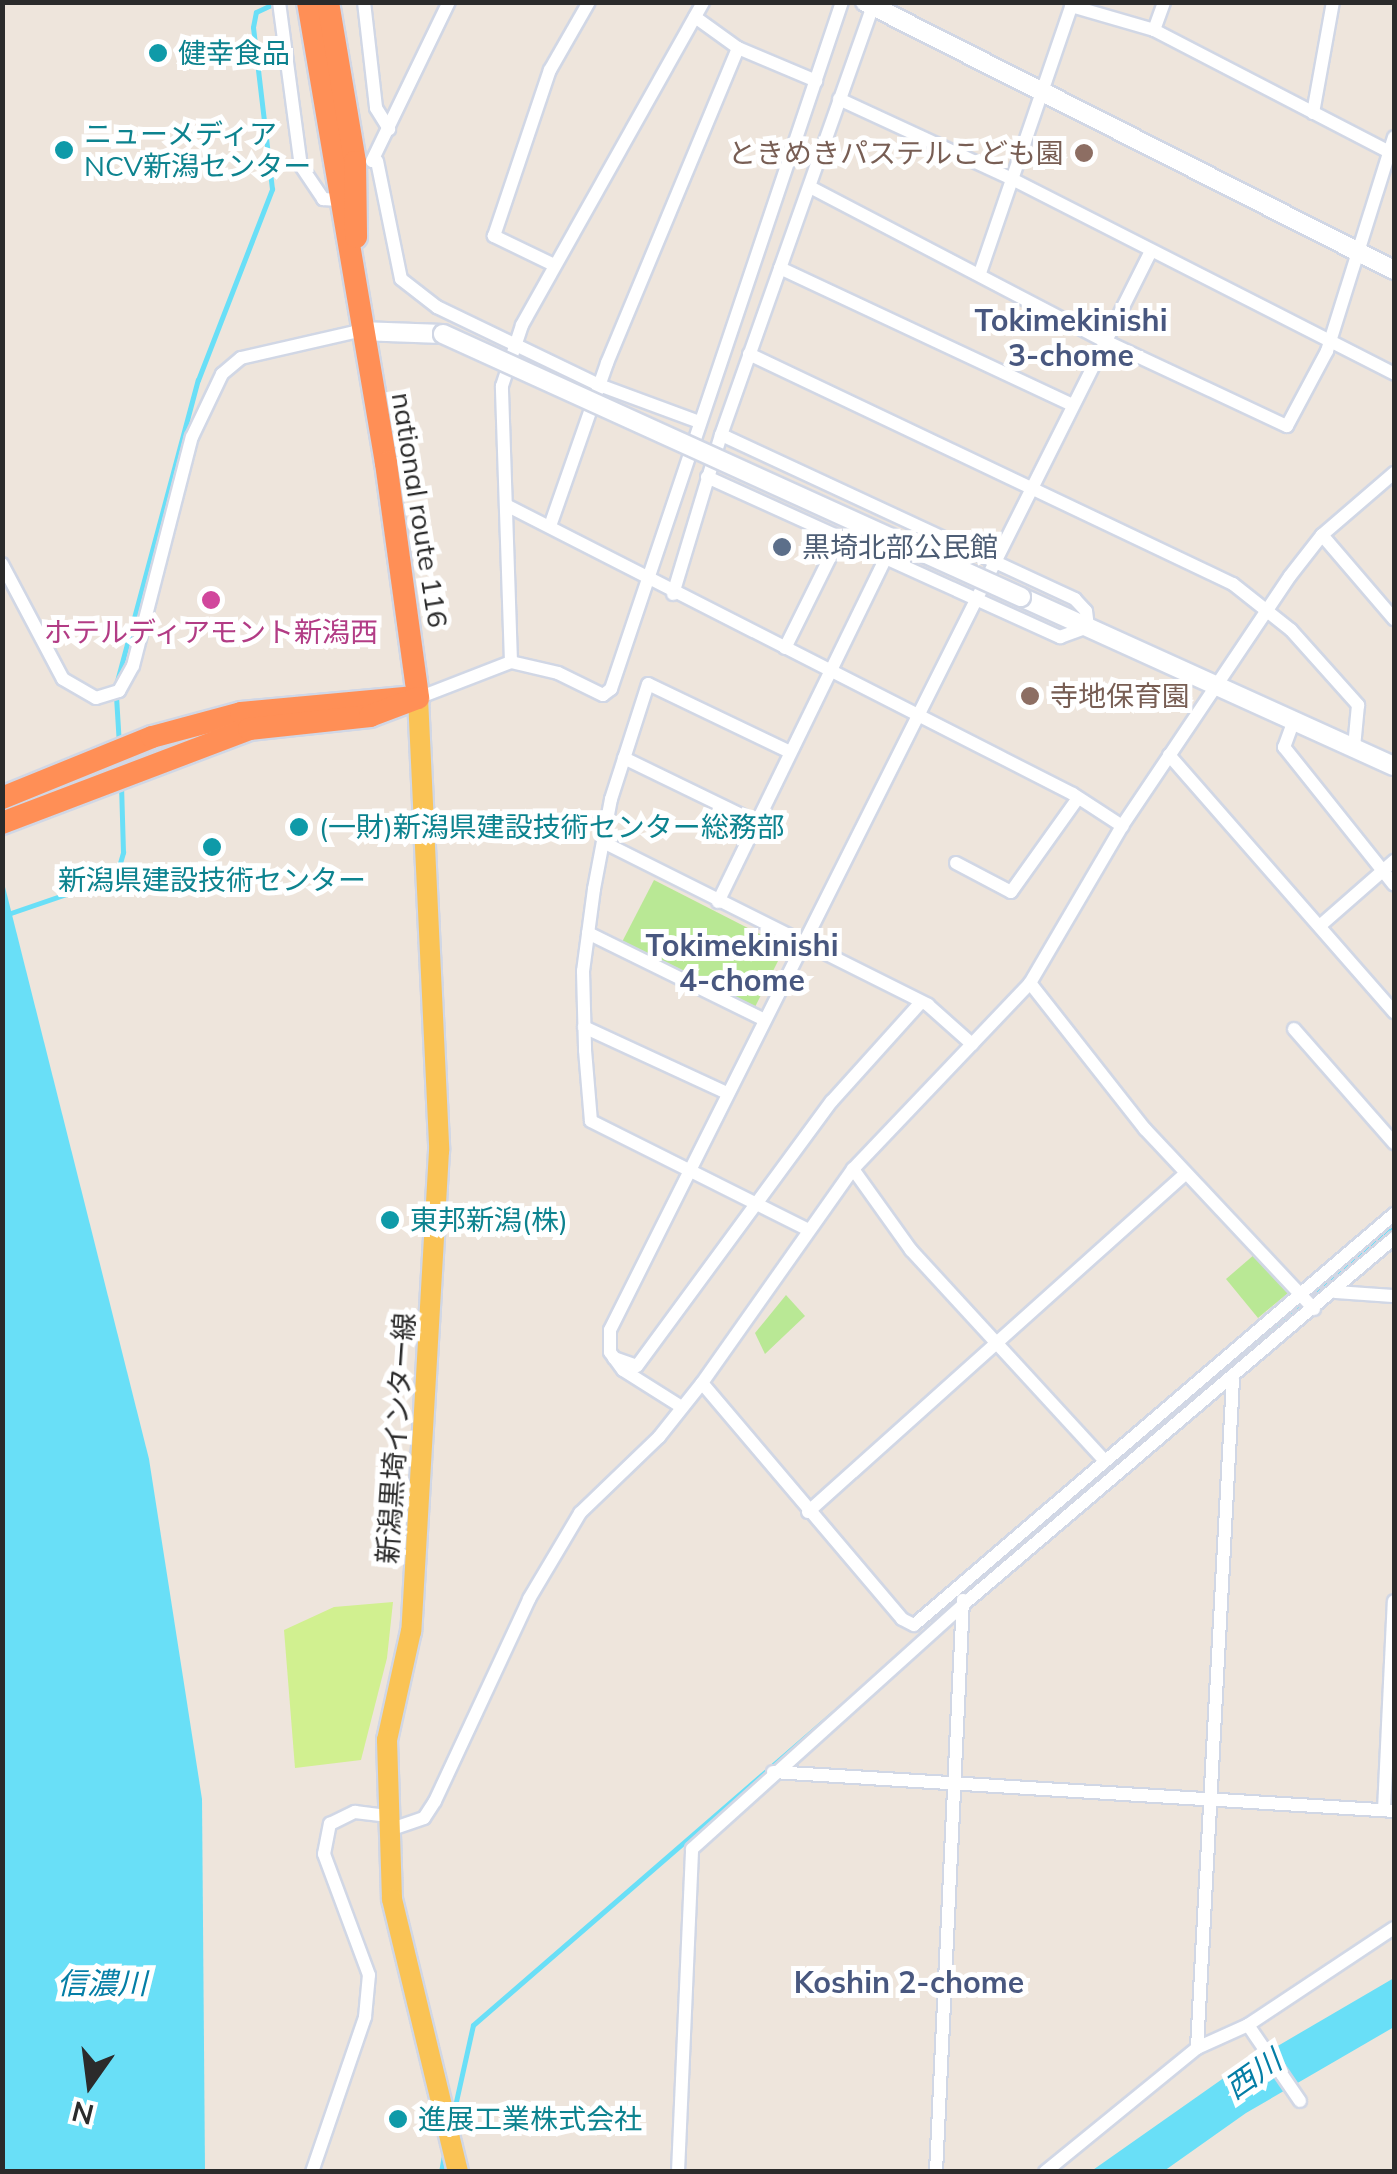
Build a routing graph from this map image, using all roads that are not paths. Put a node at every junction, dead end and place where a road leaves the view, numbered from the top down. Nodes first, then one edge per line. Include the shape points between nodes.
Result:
1 (280, 2) edge
2 (308, 2) edge
3 (328, 2) edge
4 (364, 2) edge
5 (449, 2) edge
6 (589, 2) edge
7 (703, 2) edge
8 (842, 2) edge
9 (1164, 2) edge
10 (1333, 2) edge
11 (300, 3) edge
12 (871, 4) edge
13 (1072, 4) edge
14 (695, 17) junction
15 (1154, 30) junction
16 (738, 48) junction
17 (320, 74) junction
18 (816, 81) junction
19 (1041, 93) junction
20 (838, 99) junction
21 (1314, 112) junction
22 (389, 129) junction
23 (1394, 137) edge
24 (1391, 153) junction
25 (366, 161) junction
26 (1012, 179) junction
27 (810, 186) junction
28 (338, 200) junction
29 (1151, 251) junction
30 (1362, 253) junction
31 (554, 265) junction
32 (780, 268) junction
33 (1394, 270) edge
34 (980, 273) junction
35 (359, 331) junction
36 (1103, 340) junction
37 (1331, 340) junction
38 (516, 345) junction
39 (750, 354) junction
40 (1394, 374) edge
41 (599, 386) junction
42 (1070, 404) junction
43 (699, 422) junction
44 (721, 435) junction
45 (1394, 473) edge
46 (706, 477) junction
47 (1030, 483) junction
48 (506, 505) junction
49 (550, 526) junction
50 (1322, 535) junction
51 (839, 539) junction
52 (993, 558) junction
53 (885, 560) junction
54 (2, 564) edge
55 (648, 582) junction
56 (674, 594) junction
57 (973, 599) junction
58 (1269, 610) junction
59 (1394, 619) edge
60 (1088, 627) junction
61 (785, 648) junction
62 (511, 662) junction
63 (828, 672) junction
64 (1221, 686) junction
65 (418, 698) junction
66 (917, 716) junction
67 (1294, 720) junction
68 (1354, 747) junction
69 (157, 748) junction
70 (790, 752) junction
71 (1169, 755) junction
72 (624, 758) junction
73 (1394, 766) edge
74 (2, 798) edge
75 (1078, 798) junction
76 (756, 822) junction
77 (2, 823) edge
78 (1122, 826) junction
79 (603, 842) junction
80 (1394, 861) edge
81 (956, 863) dead end
82 (1383, 872) junction
83 (1394, 885) edge
84 (718, 902) junction
85 (1322, 924) junction
86 (588, 932) junction
87 (800, 944) junction
88 (1030, 983) junction
89 (921, 1002) junction
90 (1394, 1012) edge
91 (764, 1019) junction
92 (584, 1027) junction
93 (1294, 1029) dead end
94 (972, 1044) junction
95 (727, 1093) junction
96 (1394, 1142) edge
97 (854, 1168) junction
98 (690, 1170) junction
99 (1185, 1174) junction
100 (757, 1204) junction
101 (1394, 1214) edge
102 (808, 1229) junction
103 (1394, 1238) edge
104 (1334, 1292) junction
105 (1298, 1295) junction
106 (1394, 1296) edge
107 (1314, 1309) junction
108 (997, 1342) junction
109 (614, 1358) junction
110 (1233, 1379) junction
111 (702, 1383) junction
112 (680, 1406) junction
113 (1102, 1459) junction
114 (808, 1512) junction
115 (956, 1590) junction
116 (1394, 1601) edge
117 (965, 1603) junction
118 (773, 1772) junction
119 (958, 1782) junction
120 (1210, 1796) junction
121 (1389, 1810) edge
122 (389, 1823) junction
123 (1394, 1928) edge
124 (1248, 2026) junction
125 (1197, 2048) junction
126 (1300, 2100) dead end
127 (312, 2172) edge
128 (458, 2172) edge
129 (678, 2172) edge
130 (936, 2172) edge
131 (1045, 2172) edge

1 - 28 street via 300,166 323,199
2 - 17 highway, national route 116
3 - 25 highway, national route 116
4 - 22 street via 376,108
5 - 22 street
6 - 31 street via 550,70 494,236
7 - 14 street
8 - 18 street
9 - 15 street
10 - 21 street
11 - 17 highway
12 - 19 street
12 - 20 street
13 - 15 street
13 - 19 street
14 - 16 street
14 - 31 street
15 - 21 street
16 - 18 street
16 - 41 street
17 - 28 highway, national route 116
18 - 43 street
19 - 26 street
19 - 30 street
20 - 26 street
20 - 27 street
21 - 24 street
22 - 25 street
23 - 24 street
24 - 30 street
25 - 35 highway, national route 116
25 - 38 street via 401,279 437,307
26 - 29 street
26 - 34 street
27 - 32 street
27 - 34 street
28 - 35 highway, national route 116
29 - 36 street
29 - 37 street
30 - 33 street
30 - 37 street
31 - 38 street
32 - 39 street
32 - 42 street
34 - 36 street
35 - 54 street via 241,358 222,374 192,436 133,666 119,691 96,698 63,679
35 - 60 street, bridge via 443,334
35 - 65 highway, national route 116 via 386,463
36 - 37 street via 1287,426
36 - 42 street
37 - 40 street
38 - 41 street
38 - 48 street via 502,386
39 - 44 street
39 - 47 street
41 - 43 street
41 - 49 street
42 - 47 street
43 - 55 street
44 - 46 street
44 - 52 street
45 - 50 street
46 - 51 street
46 - 56 street
47 - 52 street
47 - 58 street via 1233,584
48 - 49 street
48 - 62 street
49 - 55 street
50 - 58 street
50 - 59 street
51 - 53 street
51 - 61 street
52 - 57 street
52 - 60 street via 1075,599 1086,610
53 - 57 street
53 - 63 street
55 - 56 street
55 - 62 street via 611,689 603,695 558,673
56 - 61 street
57 - 60 street via 1060,637
57 - 66 street
58 - 64 street
58 - 68 street via 1358,705
60 - 64 street
61 - 63 street
62 - 65 street
63 - 66 street
63 - 70 street
64 - 67 street
64 - 71 street
65 - 69 highway via 370,716 249,729
65 - 122 main road, 新潟黒埼インター線 via 439,1150 424,1467 410,1631 387,1740
66 - 75 street
66 - 87 street
67 - 68 street
67 - 82 street via 1284,746
68 - 73 street
69 - 74 highway
69 - 77 highway
70 - 72 street via 648,684
70 - 76 street
71 - 78 street
71 - 85 street
72 - 76 street
72 - 79 street
75 - 78 street
75 - 81 street via 1011,892
76 - 84 street
78 - 88 street
79 - 84 street
79 - 86 street
80 - 82 street
82 - 83 street
82 - 85 street
84 - 87 street
85 - 90 street
86 - 91 street
86 - 92 street
87 - 89 street
87 - 91 street
88 - 94 street
88 - 99 street
89 - 94 street
89 - 100 street via 832,1100
91 - 95 street
92 - 95 street
92 - 98 street via 591,1122
93 - 96 street
94 - 97 street
95 - 98 street
97 - 102 street
97 - 108 street via 888,1222
98 - 100 street
98 - 109 street via 610,1330
99 - 105 street
99 - 108 street
100 - 102 street
100 - 109 street via 637,1366
101 - 105 street
102 - 111 street
103 - 104 street
104 - 106 street
104 - 107 street
105 - 107 street
105 - 113 street
107 - 110 street
108 - 113 street
108 - 114 street
109 - 112 street
110 - 117 street
110 - 120 street
111 - 112 street
111 - 114 street
112 - 122 street via 659,1436 580,1513 551,1555 424,1818
113 - 115 street
114 - 115 street via 902,1619 914,1624
115 - 117 street
116 - 121 street
117 - 118 street
117 - 119 street
118 - 119 street
118 - 129 street via 692,1849
119 - 120 street
119 - 130 street
120 - 121 street
120 - 125 street
122 - 127 street via 355,1812 330,1824 324,1854 368,1974 364,2017
122 - 128 main road, 新潟黒埼インター線 via 392,1899
123 - 124 street
124 - 125 street
124 - 126 street
125 - 131 street

